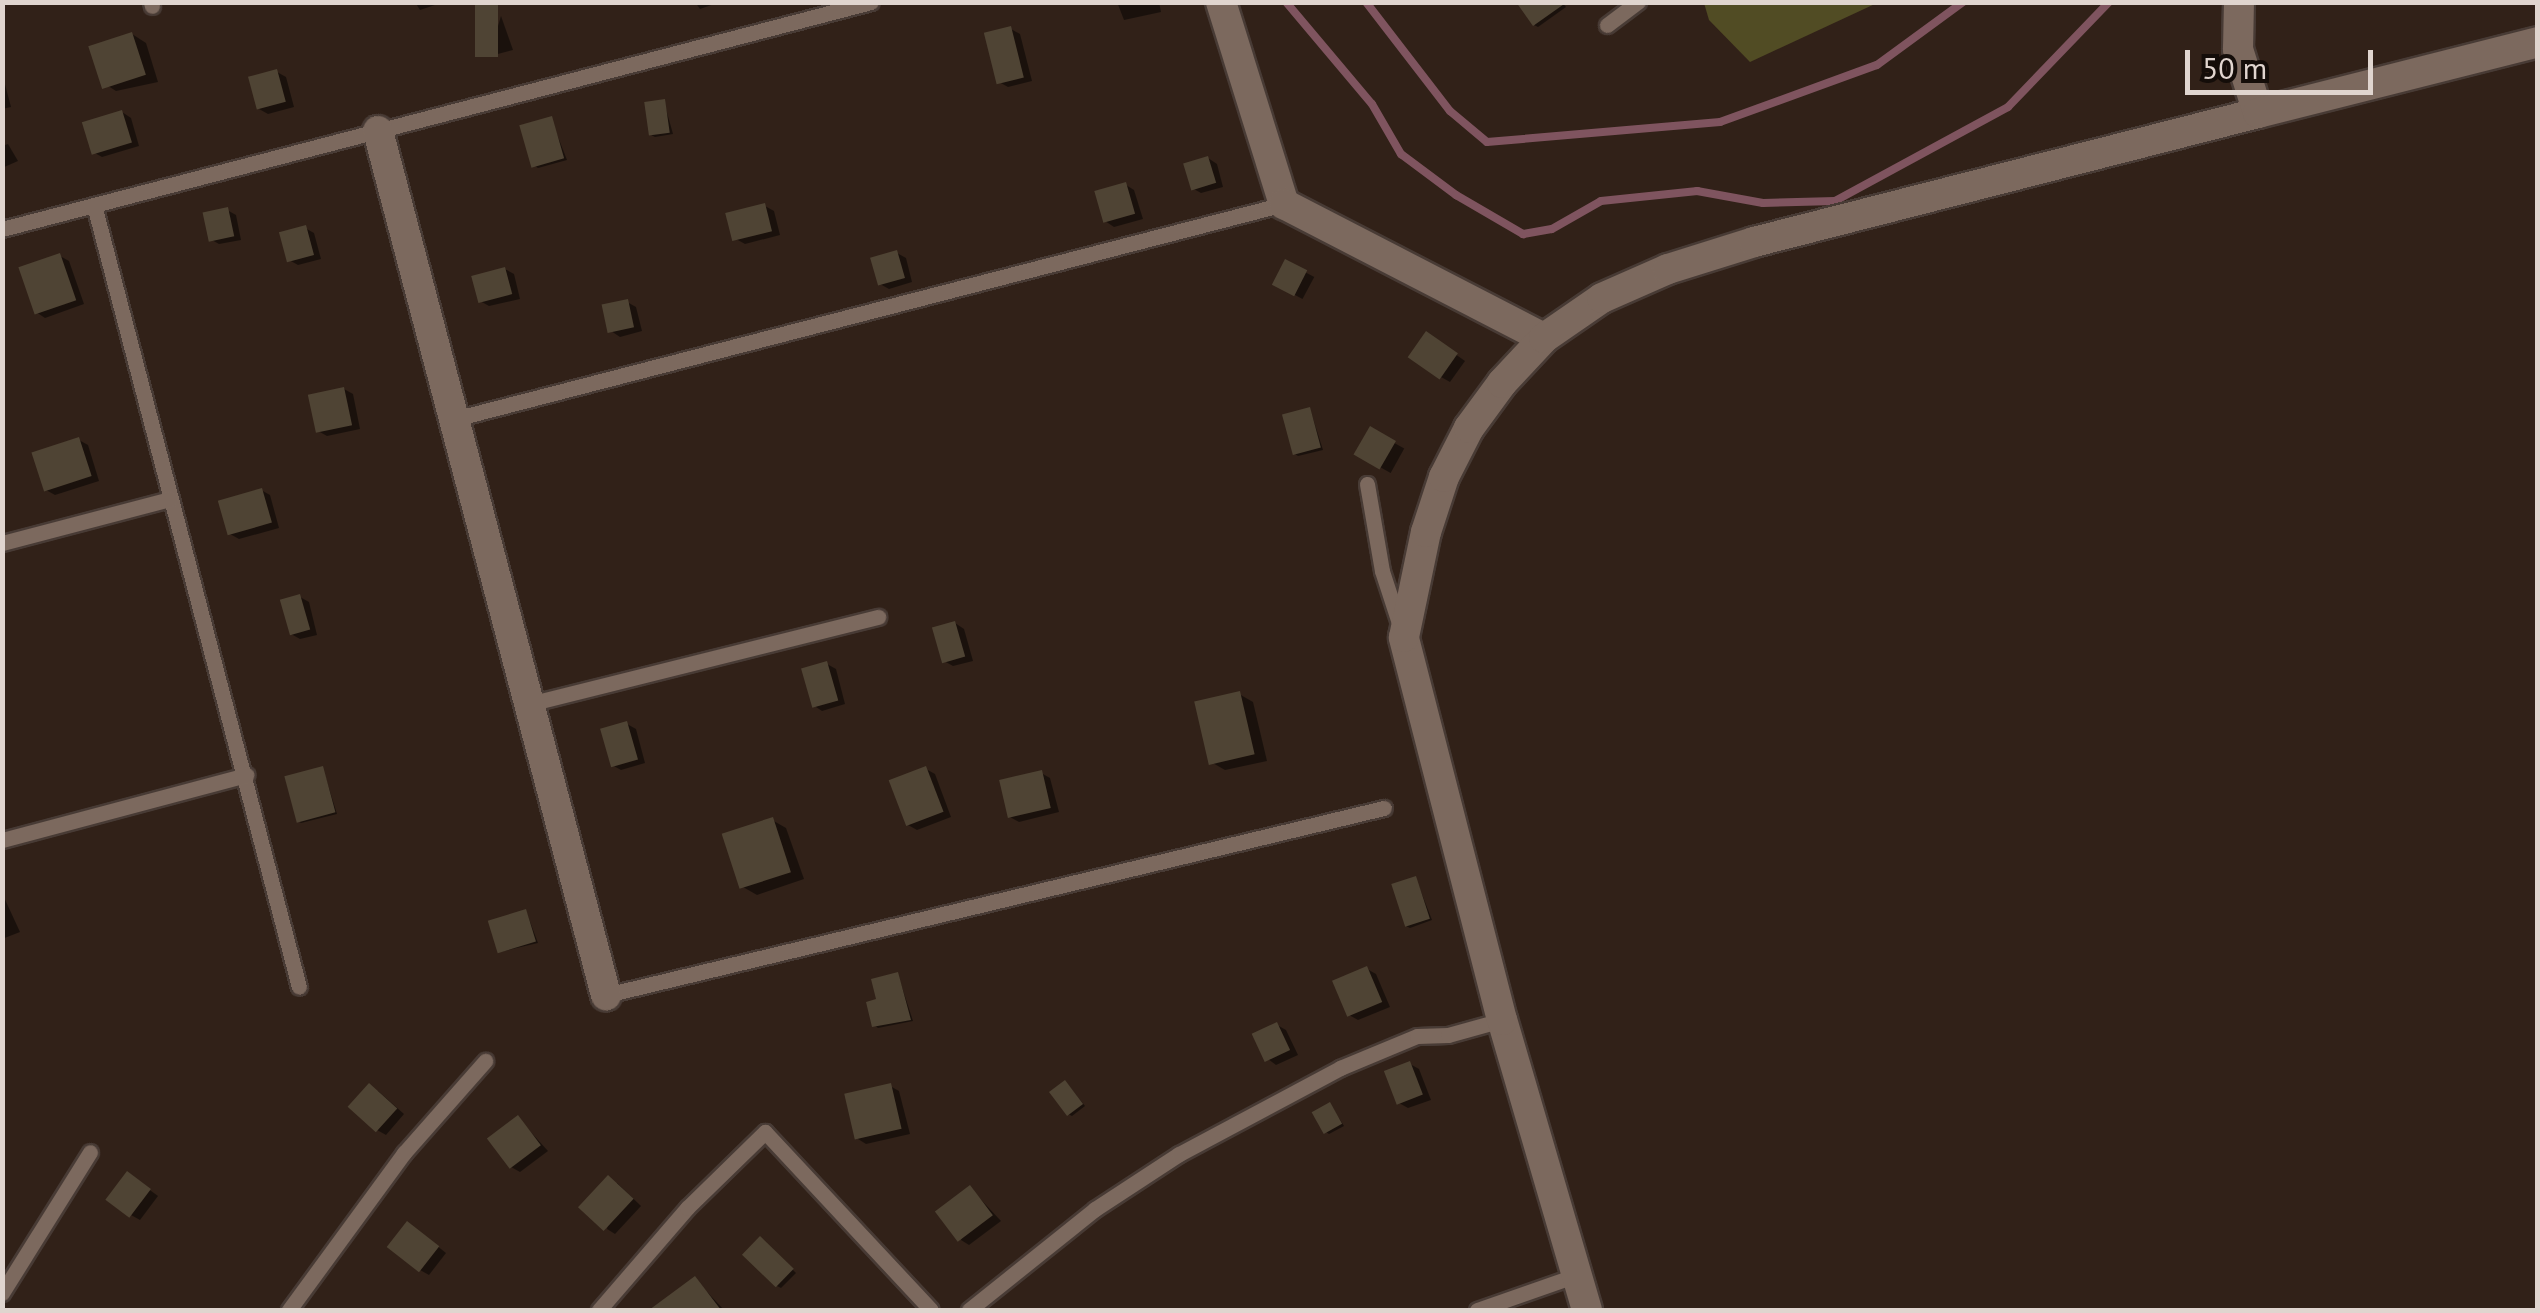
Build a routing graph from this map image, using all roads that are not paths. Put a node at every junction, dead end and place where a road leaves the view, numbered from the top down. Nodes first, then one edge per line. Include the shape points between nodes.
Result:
1 (871, 2) edge
2 (1221, 2) edge
3 (1638, 2) edge
4 (2239, 2) edge
5 (1608, 25) dead end
6 (2538, 42) edge
7 (2258, 113) junction
8 (378, 131) junction
9 (1284, 204) junction
10 (94, 205) junction
11 (2, 229) edge
12 (1544, 338) junction
13 (454, 419) junction
14 (1367, 484) dead end
15 (170, 499) junction
16 (2, 542) edge
17 (878, 617) dead end
18 (1404, 638) junction
19 (529, 704) junction
20 (246, 775) junction
21 (1384, 808) dead end
22 (2, 840) edge
23 (299, 987) dead end
24 (606, 995) joint
25 (1502, 1020) junction
26 (485, 1060) dead end
27 (90, 1152) dead end
28 (1577, 1275) junction
29 (2, 1293) edge
30 (289, 1310) edge
31 (599, 1310) edge
32 (932, 1310) edge
33 (969, 1310) edge
34 (1477, 1310) edge
35 (1587, 1310) edge

1 - 8 lane
2 - 9 street
3 - 5 lane
4 - 7 street via 2238,49
6 - 7 street
7 - 12 street via 1720,253 1602,298
8 - 10 lane
8 - 13 street
9 - 12 street
9 - 13 lane
10 - 11 lane
10 - 15 lane
12 - 18 street via 1469,428 1444,477
13 - 19 street
14 - 18 lane via 1382,571
15 - 16 lane
15 - 20 lane
17 - 19 lane
18 - 25 street
19 - 24 street
20 - 22 lane
20 - 23 lane
21 - 24 lane
25 - 28 street
25 - 33 lane via 1417,1036 1212,1136 1095,1209
26 - 30 lane via 404,1153
27 - 29 lane
28 - 34 lane
28 - 35 street
31 - 32 lane via 687,1208 765,1132

